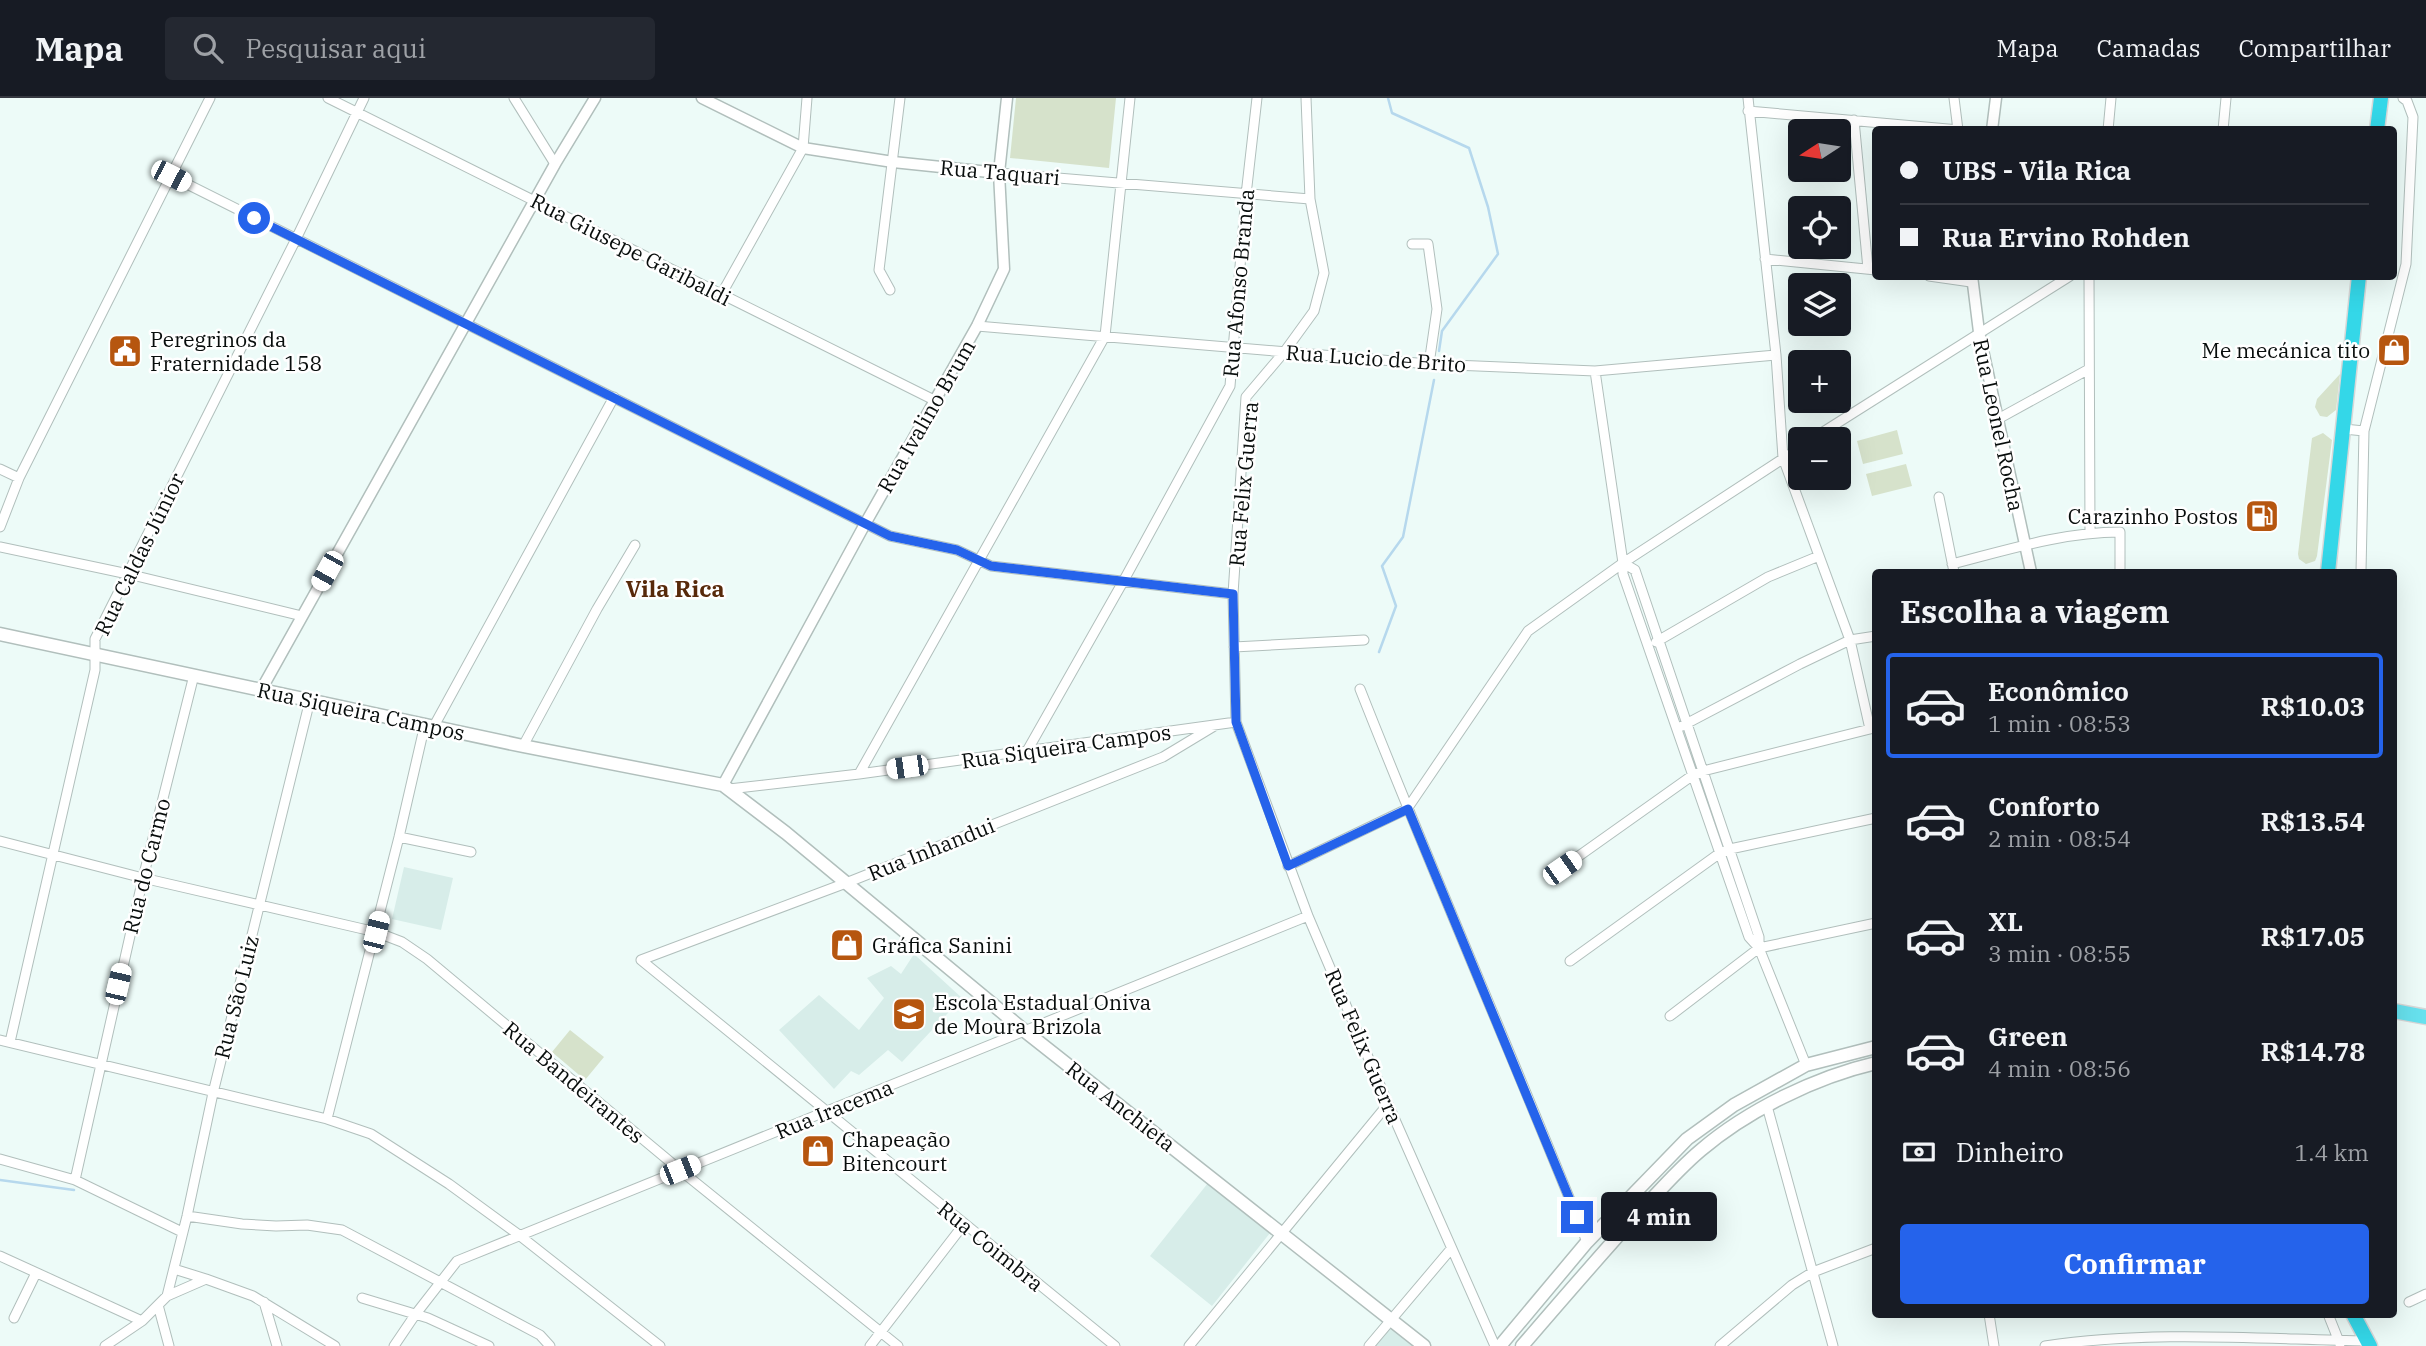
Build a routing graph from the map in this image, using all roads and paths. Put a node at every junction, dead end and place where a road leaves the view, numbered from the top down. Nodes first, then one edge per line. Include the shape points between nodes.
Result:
1 (210, 98) edge
2 (328, 98) edge
3 (364, 98) edge
4 (514, 98) edge
5 (596, 98) edge
6 (702, 98) edge
7 (807, 98) edge
8 (900, 98) edge
9 (1007, 98) edge
10 (1129, 98) edge
11 (1257, 98) edge
12 (1306, 98) edge
13 (1748, 98) edge
14 (1954, 98) edge
15 (1996, 98) edge
16 (2111, 98) edge
17 (2226, 98) edge
18 (2381, 98) edge
19 (2403, 98) edge
20 (1748, 111) junction
21 (357, 113) junction
22 (1854, 120) junction
23 (1924, 126) edge
24 (1959, 126) edge
25 (1992, 126) edge
26 (2108, 126) edge
27 (2222, 126) edge
28 (2378, 126) edge
29 (803, 148) junction
30 (893, 162) junction
31 (555, 164) junction
32 (999, 173) junction
33 (171, 176) junction
34 (1122, 183) junction
35 (1246, 195) junction
36 (1310, 199) junction
37 (536, 201) junction
38 (296, 240) junction
39 (1412, 244) dead end
40 (1765, 259) junction
41 (1872, 270) edge
42 (1971, 280) edge
43 (2064, 280) edge
44 (2089, 280) edge
45 (2360, 280) edge
46 (890, 290) dead end
47 (721, 295) junction
48 (467, 323) junction
49 (977, 326) junction
50 (1979, 332) junction
51 (1105, 336) junction
52 (1234, 349) junction
53 (1285, 351) junction
54 (1776, 355) junction
55 (1429, 364) junction
56 (2089, 369) junction
57 (1595, 370) junction
58 (614, 397) junction
59 (934, 400) junction
60 (1998, 419) junction
61 (1831, 427) edge
62 (2344, 429) junction
63 (2364, 431) junction
64 (1788, 455) edge
65 (1783, 458) junction
66 (0, 469) edge
67 (19, 478) junction
68 (1939, 497) dead end
69 (865, 524) junction
70 (0, 527) edge
71 (2090, 532) junction
72 (635, 545) dead end
73 (2025, 545) junction
74 (0, 547) edge
75 (1819, 556) junction
76 (979, 559) junction
77 (1623, 563) junction
78 (1953, 568) edge
79 (2030, 569) edge
80 (2120, 569) edge
81 (2328, 569) edge
82 (2361, 569) edge
83 (128, 574) junction
84 (1124, 580) junction
85 (1233, 594) junction
86 (302, 616) junction
87 (0, 634) edge
88 (1872, 637) edge
89 (1364, 640) dead end
90 (1850, 640) junction
91 (1659, 641) junction
92 (1234, 647) junction
93 (1648, 647) junction
94 (96, 655) junction
95 (194, 675) junction
96 (1360, 689) dead end
97 (261, 690) junction
98 (310, 700) junction
99 (1236, 722) junction
100 (1687, 723) junction
101 (1872, 724) edge
102 (429, 725) junction
103 (1216, 725) junction
104 (1676, 728) junction
105 (1872, 728) edge
106 (523, 746) junction
107 (1027, 751) junction
108 (1703, 771) junction
109 (859, 774) junction
110 (1693, 775) junction
111 (726, 787) junction
112 (1408, 809) junction
113 (1872, 819) edge
114 (399, 837) junction
115 (0, 841) edge
116 (1725, 851) junction
117 (471, 852) dead end
118 (53, 855) junction
119 (1288, 866) junction
120 (1562, 868) dead end
121 (142, 878) junction
122 (846, 883) junction
123 (258, 904) junction
124 (1308, 916) junction
125 (1872, 924) edge
126 (376, 932) junction
127 (1759, 948) junction
128 (640, 960) joint
129 (1570, 961) dead end
130 (2397, 1014) edge
131 (1670, 1016) dead end
132 (2426, 1017) edge
133 (1026, 1032) junction
134 (5, 1041) edge
135 (1872, 1048) edge
136 (100, 1064) junction
137 (1872, 1064) edge
138 (1806, 1065) junction
139 (1779, 1079) junction
140 (213, 1093) junction
141 (1782, 1098) junction
142 (1388, 1104) junction
143 (1768, 1106) junction
144 (825, 1112) junction
145 (327, 1119) junction
146 (0, 1159) edge
147 (680, 1170) junction
148 (75, 1180) junction
149 (187, 1216) junction
150 (964, 1224) junction
151 (182, 1232) junction
152 (1281, 1232) junction
153 (519, 1235) junction
154 (1587, 1242) junction
155 (1451, 1249) junction
156 (1872, 1250) edge
157 (0, 1256) edge
158 (174, 1269) junction
159 (1813, 1272) junction
160 (36, 1273) junction
161 (206, 1279) junction
162 (441, 1282) junction
163 (2426, 1294) edge
164 (167, 1296) junction
165 (362, 1298) dead end
166 (264, 1302) junction
167 (2409, 1302) dead end
168 (158, 1305) junction
169 (415, 1315) junction
170 (14, 1318) dead end
171 (1990, 1318) edge
172 (2330, 1318) edge
173 (2355, 1318) edge
174 (2364, 1318) edge
175 (1391, 1320) junction
176 (142, 1321) junction
177 (880, 1333) junction
178 (2154, 1341) edge
179 (2339, 1343) edge
180 (2371, 1344) edge
181 (105, 1346) edge
182 (169, 1346) edge
183 (277, 1346) edge
184 (335, 1346) edge
185 (394, 1346) edge
186 (489, 1346) edge
187 (550, 1346) edge
188 (660, 1346) edge
189 (870, 1346) edge
190 (898, 1346) edge
191 (1115, 1346) edge
192 (1189, 1346) edge
193 (1369, 1346) edge
194 (1424, 1346) edge
195 (1498, 1346) edge
196 (1522, 1346) edge
197 (1720, 1346) edge
198 (1833, 1346) edge
199 (1994, 1346) edge
200 (2045, 1346) edge

1 - 33 street
2 - 21 street, Rua Giusepe Garibaldi
3 - 21 street, Rua Caldas Júnior
4 - 31 street
5 - 31 street
6 - 29 street, Rua Taquari
7 - 29 street
8 - 30 street
9 - 32 street, Rua Ivalino Brum
10 - 34 street
11 - 35 street, Rua Afonso Branda
12 - 36 street, Rua Felix Guerra
13 - 20 street
14 - 24 street
15 - 25 street
16 - 26 street
17 - 27 street
18 - 28 highway
19 - 63 street via 2413,117 2406,264
20 - 22 street
20 - 40 street
21 - 37 street, Rua Giusepe Garibaldi
21 - 38 street, Rua Caldas Júnior
22 - 23 street
22 - 41 street
29 - 30 street, Rua Taquari
29 - 47 street
30 - 32 street, Rua Taquari
30 - 46 street via 880,270
31 - 37 street
32 - 34 street, Rua Taquari
32 - 49 street, Rua Ivalino Brum via 1004,269
33 - 38 street
33 - 67 street
34 - 35 street, Rua Taquari
34 - 51 street
35 - 36 street, Rua Taquari
35 - 52 street, Rua Afonso Branda
36 - 53 street, Rua Felix Guerra via 1324,273 1314,312
37 - 47 street, Rua Giusepe Garibaldi
37 - 48 street
38 - 48 street
38 - 83 street, Rua Caldas Júnior
39 - 55 street via 1428,244 1437,309
40 - 41 street
40 - 54 street
42 - 50 street, Rua Leonel Rocha
43 - 50 street
44 - 56 street
45 - 62 highway
47 - 59 street, Rua Giusepe Garibaldi
48 - 58 street
48 - 86 street
49 - 51 street, Rua Lucio de Brito
49 - 59 street, Rua Ivalino Brum
50 - 60 street, Rua Leonel Rocha
50 - 61 street
51 - 52 street, Rua Lucio de Brito
51 - 76 street
52 - 53 street, Rua Lucio de Brito
52 - 84 street, Rua Afonso Branda via 1230,386
53 - 55 street, Rua Lucio de Brito
53 - 85 street, Rua Felix Guerra via 1246,397
54 - 57 street, Rua Lucio de Brito
54 - 65 street
55 - 57 street, Rua Lucio de Brito
56 - 60 street
56 - 71 street
57 - 77 street
58 - 69 street
58 - 102 street
59 - 69 street, Rua Ivalino Brum
60 - 73 street, Rua Leonel Rocha
62 - 63 street
62 - 81 highway
63 - 82 street
64 - 65 street
65 - 75 street
65 - 77 street
66 - 67 street
67 - 70 street
68 - 78 street
69 - 76 street via 890,536
69 - 111 street, Rua Ivalino Brum
71 - 73 street
71 - 80 street via 2120,532
72 - 106 street
73 - 78 street
73 - 79 street, Rua Leonel Rocha
74 - 83 street
75 - 90 street
75 - 91 street via 1768,577
76 - 84 street via 991,566
76 - 109 street
77 - 91 street via 1635,570
77 - 93 street
77 - 112 street via 1528,631
83 - 86 street
83 - 94 street, Rua Caldas Júnior via 95,639
84 - 85 street
84 - 107 street, Rua Afonso Branda
85 - 92 street, Rua Felix Guerra
86 - 97 street
87 - 94 main road, Rua Siqueira Campos
88 - 90 street
89 - 92 street
90 - 100 street
90 - 101 street
91 - 93 street
91 - 100 street
92 - 99 street, Rua Felix Guerra
93 - 104 street
94 - 95 main road, Rua Siqueira Campos
94 - 118 street, Rua Caldas Júnior
95 - 97 main road, Rua Siqueira Campos
95 - 121 street, Rua do Carmo
96 - 112 street
97 - 98 main road, Rua Siqueira Campos
98 - 102 main road, Rua Siqueira Campos
98 - 123 street, Rua São Luiz
99 - 103 street, Rua Siqueira Campos
99 - 119 street, Rua Felix Guerra
100 - 104 street
100 - 108 street
102 - 106 main road, Rua Siqueira Campos
102 - 114 street
103 - 107 street, Rua Siqueira Campos
103 - 122 street, Rua Inhandui via 1163,757
104 - 110 street
105 - 108 street
106 - 111 main road, Rua Siqueira Campos
107 - 109 street, Rua Siqueira Campos
108 - 110 street
108 - 116 street
109 - 111 street, Rua Siqueira Campos
110 - 116 street
110 - 120 street
111 - 122 main road, Rua Anchieta
112 - 119 street
112 - 154 street
113 - 116 street
114 - 117 street
114 - 126 street
115 - 118 street, Rua Bandeirantes
116 - 127 street via 1749,937
116 - 129 street
118 - 121 street, Rua Bandeirantes
118 - 134 street, Rua Caldas Júnior
119 - 124 street, Rua Felix Guerra
121 - 123 street, Rua Bandeirantes
121 - 136 street, Rua do Carmo
122 - 128 street, Rua Inhandui
122 - 133 main road, Rua Anchieta
123 - 126 street, Rua Bandeirantes
123 - 140 street, Rua São Luiz
124 - 133 street, Rua Iracema
124 - 142 street, Rua Felix Guerra
125 - 127 street
126 - 145 street
126 - 147 street, Rua Bandeirantes via 427,959
127 - 131 street
127 - 138 street
128 - 144 street, Rua Coimbra
130 - 132 main road
133 - 144 street, Rua Iracema
133 - 152 main road, Rua Anchieta
134 - 136 street
135 - 138 main road
136 - 140 street
136 - 148 street, Rua do Carmo
137 - 141 main road
138 - 139 main road
138 - 141 main road via 1808,1076
139 - 143 main road via 1763,1094
139 - 154 main road via 1687,1139
140 - 145 street
140 - 149 street, Rua São Luiz
141 - 143 main road
142 - 152 street
142 - 155 street, Rua Felix Guerra
143 - 159 street
143 - 196 main road via 1718,1136 1680,1169
144 - 147 street, Rua Iracema
144 - 150 street, Rua Coimbra
145 - 153 street via 371,1134
146 - 148 street
147 - 153 street, Rua Iracema
147 - 177 street, Rua Bandeirantes
148 - 151 street
149 - 151 street, Rua São Luiz
149 - 162 street via 342,1230
150 - 177 street
150 - 191 street, Rua Coimbra
151 - 158 street, Rua São Luiz
152 - 175 main road, Rua Anchieta
152 - 192 street
153 - 162 street, Rua Iracema via 457,1261
153 - 188 street
154 - 195 main road
155 - 175 street
155 - 195 street, Rua Felix Guerra
156 - 159 street
157 - 160 street
158 - 161 street
158 - 164 street, Rua São Luiz
159 - 197 street via 1792,1284
159 - 198 street
160 - 170 street
160 - 176 street
161 - 164 street
161 - 166 street
162 - 169 street, Rua Iracema
162 - 187 street via 540,1335
163 - 167 street
164 - 168 street
165 - 169 street
166 - 183 street
166 - 184 street
168 - 176 street
168 - 182 street
169 - 185 street, Rua Iracema
169 - 186 street
171 - 199 street
172 - 179 street
173 - 180 highway
174 - 180 highway
175 - 193 street
175 - 194 main road, Rua Anchieta
176 - 181 street
177 - 189 street
177 - 190 street, Rua Bandeirantes
178 - 179 street
178 - 200 street
179 - 180 street

